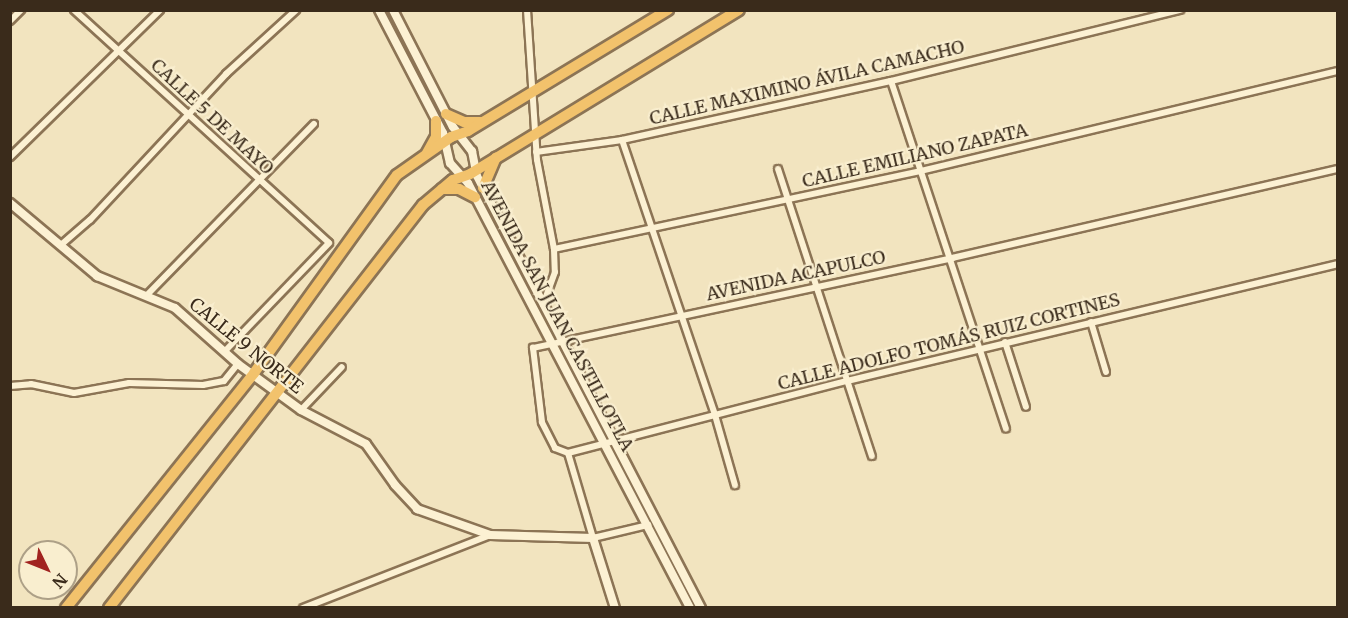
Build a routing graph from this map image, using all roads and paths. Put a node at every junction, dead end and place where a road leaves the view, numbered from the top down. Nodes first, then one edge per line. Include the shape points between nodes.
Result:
1 (21, 10) edge
2 (75, 10) edge
3 (160, 10) edge
4 (296, 10) edge
5 (379, 10) edge
6 (393, 10) edge
7 (527, 10) edge
8 (668, 10) edge
9 (739, 10) edge
10 (1180, 10) edge
11 (10, 21) edge
12 (119, 50) junction
13 (1338, 71) edge
14 (891, 81) junction
15 (533, 91) junction
16 (446, 114) junction
17 (187, 117) junction
18 (436, 121) junction
19 (483, 122) junction
20 (314, 124) dead end
21 (535, 133) junction
22 (459, 135) junction
23 (622, 140) junction
24 (445, 143) junction
25 (506, 150) junction
26 (536, 152) junction
27 (427, 153) junction
28 (10, 157) edge
29 (475, 169) junction
30 (778, 169) dead end
31 (1338, 169) edge
32 (921, 171) junction
33 (462, 176) junction
34 (257, 180) junction
35 (483, 188) junction
36 (441, 189) junction
37 (475, 197) junction
38 (788, 200) junction
39 (10, 203) edge
40 (654, 228) junction
41 (62, 244) junction
42 (554, 249) junction
43 (952, 258) junction
44 (1338, 264) edge
45 (816, 286) junction
46 (147, 295) junction
47 (543, 305) junction
48 (682, 315) junction
49 (1091, 322) junction
50 (557, 341) junction
51 (1005, 342) junction
52 (982, 348) junction
53 (225, 351) junction
54 (238, 364) junction
55 (342, 367) dead end
56 (1106, 372) dead end
57 (254, 373) junction
58 (846, 381) junction
59 (10, 386) edge
60 (277, 389) junction
61 (1026, 407) dead end
62 (301, 410) junction
63 (715, 415) junction
64 (1006, 428) dead end
65 (609, 442) junction
66 (568, 453) junction
67 (872, 456) dead end
68 (735, 485) dead end
69 (648, 525) junction
70 (490, 535) junction
71 (593, 538) junction
72 (66, 608) edge
73 (109, 608) edge
74 (303, 608) edge
75 (615, 608) edge
76 (690, 608) edge
77 (701, 608) edge

1 - 11 street
2 - 12 street, CALLE 5 DE MAYO
3 - 12 street
4 - 17 street via 226,74
5 - 18 main road, AVENIDA SAN JUAN CASTILLOTLA
6 - 16 main road, AVENIDA SAN JUAN CASTILLOTLA
7 - 15 street
8 - 15 highway
9 - 21 highway
10 - 14 street, CALLE MAXIMINO ÁVILA CAMACHO
12 - 17 street, CALLE 5 DE MAYO
12 - 28 street
13 - 32 street, CALLE EMILIANO ZAPATA
14 - 23 street, CALLE MAXIMINO ÁVILA CAMACHO
14 - 32 street
15 - 19 highway
15 - 21 street
16 - 19 highway via 464,122
16 - 22 main road, AVENIDA SAN JUAN CASTILLOTLA
17 - 34 street, CALLE 5 DE MAYO
17 - 41 street
18 - 24 main road, AVENIDA SAN JUAN CASTILLOTLA
18 - 27 highway via 436,137
19 - 22 highway
20 - 34 street
21 - 25 highway
21 - 26 street
22 - 24 highway
22 - 29 main road, AVENIDA SAN JUAN CASTILLOTLA via 472,151
23 - 26 street, CALLE MAXIMINO ÁVILA CAMACHO via 552,153
23 - 40 street
24 - 27 highway
24 - 33 main road, AVENIDA SAN JUAN CASTILLOTLA via 448,159
25 - 29 highway
25 - 35 highway via 489,168
26 - 42 street
27 - 57 highway via 386,188
29 - 33 highway
29 - 35 main road, AVENIDA SAN JUAN CASTILLOTLA
30 - 38 street
31 - 43 street, AVENIDA ACAPULCO
32 - 38 street, CALLE EMILIANO ZAPATA
32 - 43 street
33 - 36 highway
33 - 37 main road, AVENIDA SAN JUAN CASTILLOTLA
34 - 46 street
34 - 53 street, CALLE 5 DE MAYO via 329,243
35 - 47 main road, AVENIDA SAN JUAN CASTILLOTLA
36 - 37 highway via 459,189
36 - 60 highway via 408,221
37 - 50 main road, AVENIDA SAN JUAN CASTILLOTLA
38 - 40 street, CALLE EMILIANO ZAPATA
38 - 45 street
39 - 41 street, CALLE 9 NORTE
40 - 42 street, CALLE EMILIANO ZAPATA
40 - 48 street
41 - 46 street, CALLE 9 NORTE via 113,286
42 - 47 street via 555,272
43 - 45 street, AVENIDA ACAPULCO
43 - 52 street
44 - 49 street, CALLE ADOLFO TOMÁS RUIZ CORTINES
45 - 48 street, AVENIDA ACAPULCO
45 - 58 street
46 - 53 street, CALLE 9 NORTE via 175,308
47 - 50 main road, AVENIDA SAN JUAN CASTILLOTLA
48 - 50 street, AVENIDA ACAPULCO
48 - 63 street
49 - 51 street, CALLE ADOLFO TOMÁS RUIZ CORTINES
49 - 56 street
50 - 65 main road, AVENIDA SAN JUAN CASTILLOTLA
50 - 66 street, AVENIDA ACAPULCO via 533,348 542,422 555,448
51 - 52 street, CALLE ADOLFO TOMÁS RUIZ CORTINES
51 - 61 street
52 - 58 street, CALLE ADOLFO TOMÁS RUIZ CORTINES
52 - 64 street
53 - 54 street, CALLE 9 NORTE
54 - 57 street, CALLE 9 NORTE
54 - 59 street via 225,381 203,385 129,383 74,393 31,384
55 - 62 street
57 - 60 street, CALLE 9 NORTE
57 - 72 highway
58 - 63 street, CALLE ADOLFO TOMÁS RUIZ CORTINES
58 - 67 street
60 - 62 street, CALLE 9 NORTE
60 - 73 highway
62 - 70 street, CALLE 9 NORTE via 366,444 417,509
63 - 65 street, CALLE ADOLFO TOMÁS RUIZ CORTINES
63 - 68 street
65 - 66 street, CALLE ADOLFO TOMÁS RUIZ CORTINES
65 - 69 main road, AVENIDA SAN JUAN CASTILLOTLA
65 - 77 main road, AVENIDA SAN JUAN CASTILLOTLA
66 - 71 street, AVENIDA ACAPULCO
69 - 71 street
69 - 76 main road, AVENIDA SAN JUAN CASTILLOTLA
70 - 71 street, CALLE 9 NORTE
70 - 74 street
71 - 75 street, AVENIDA ACAPULCO

